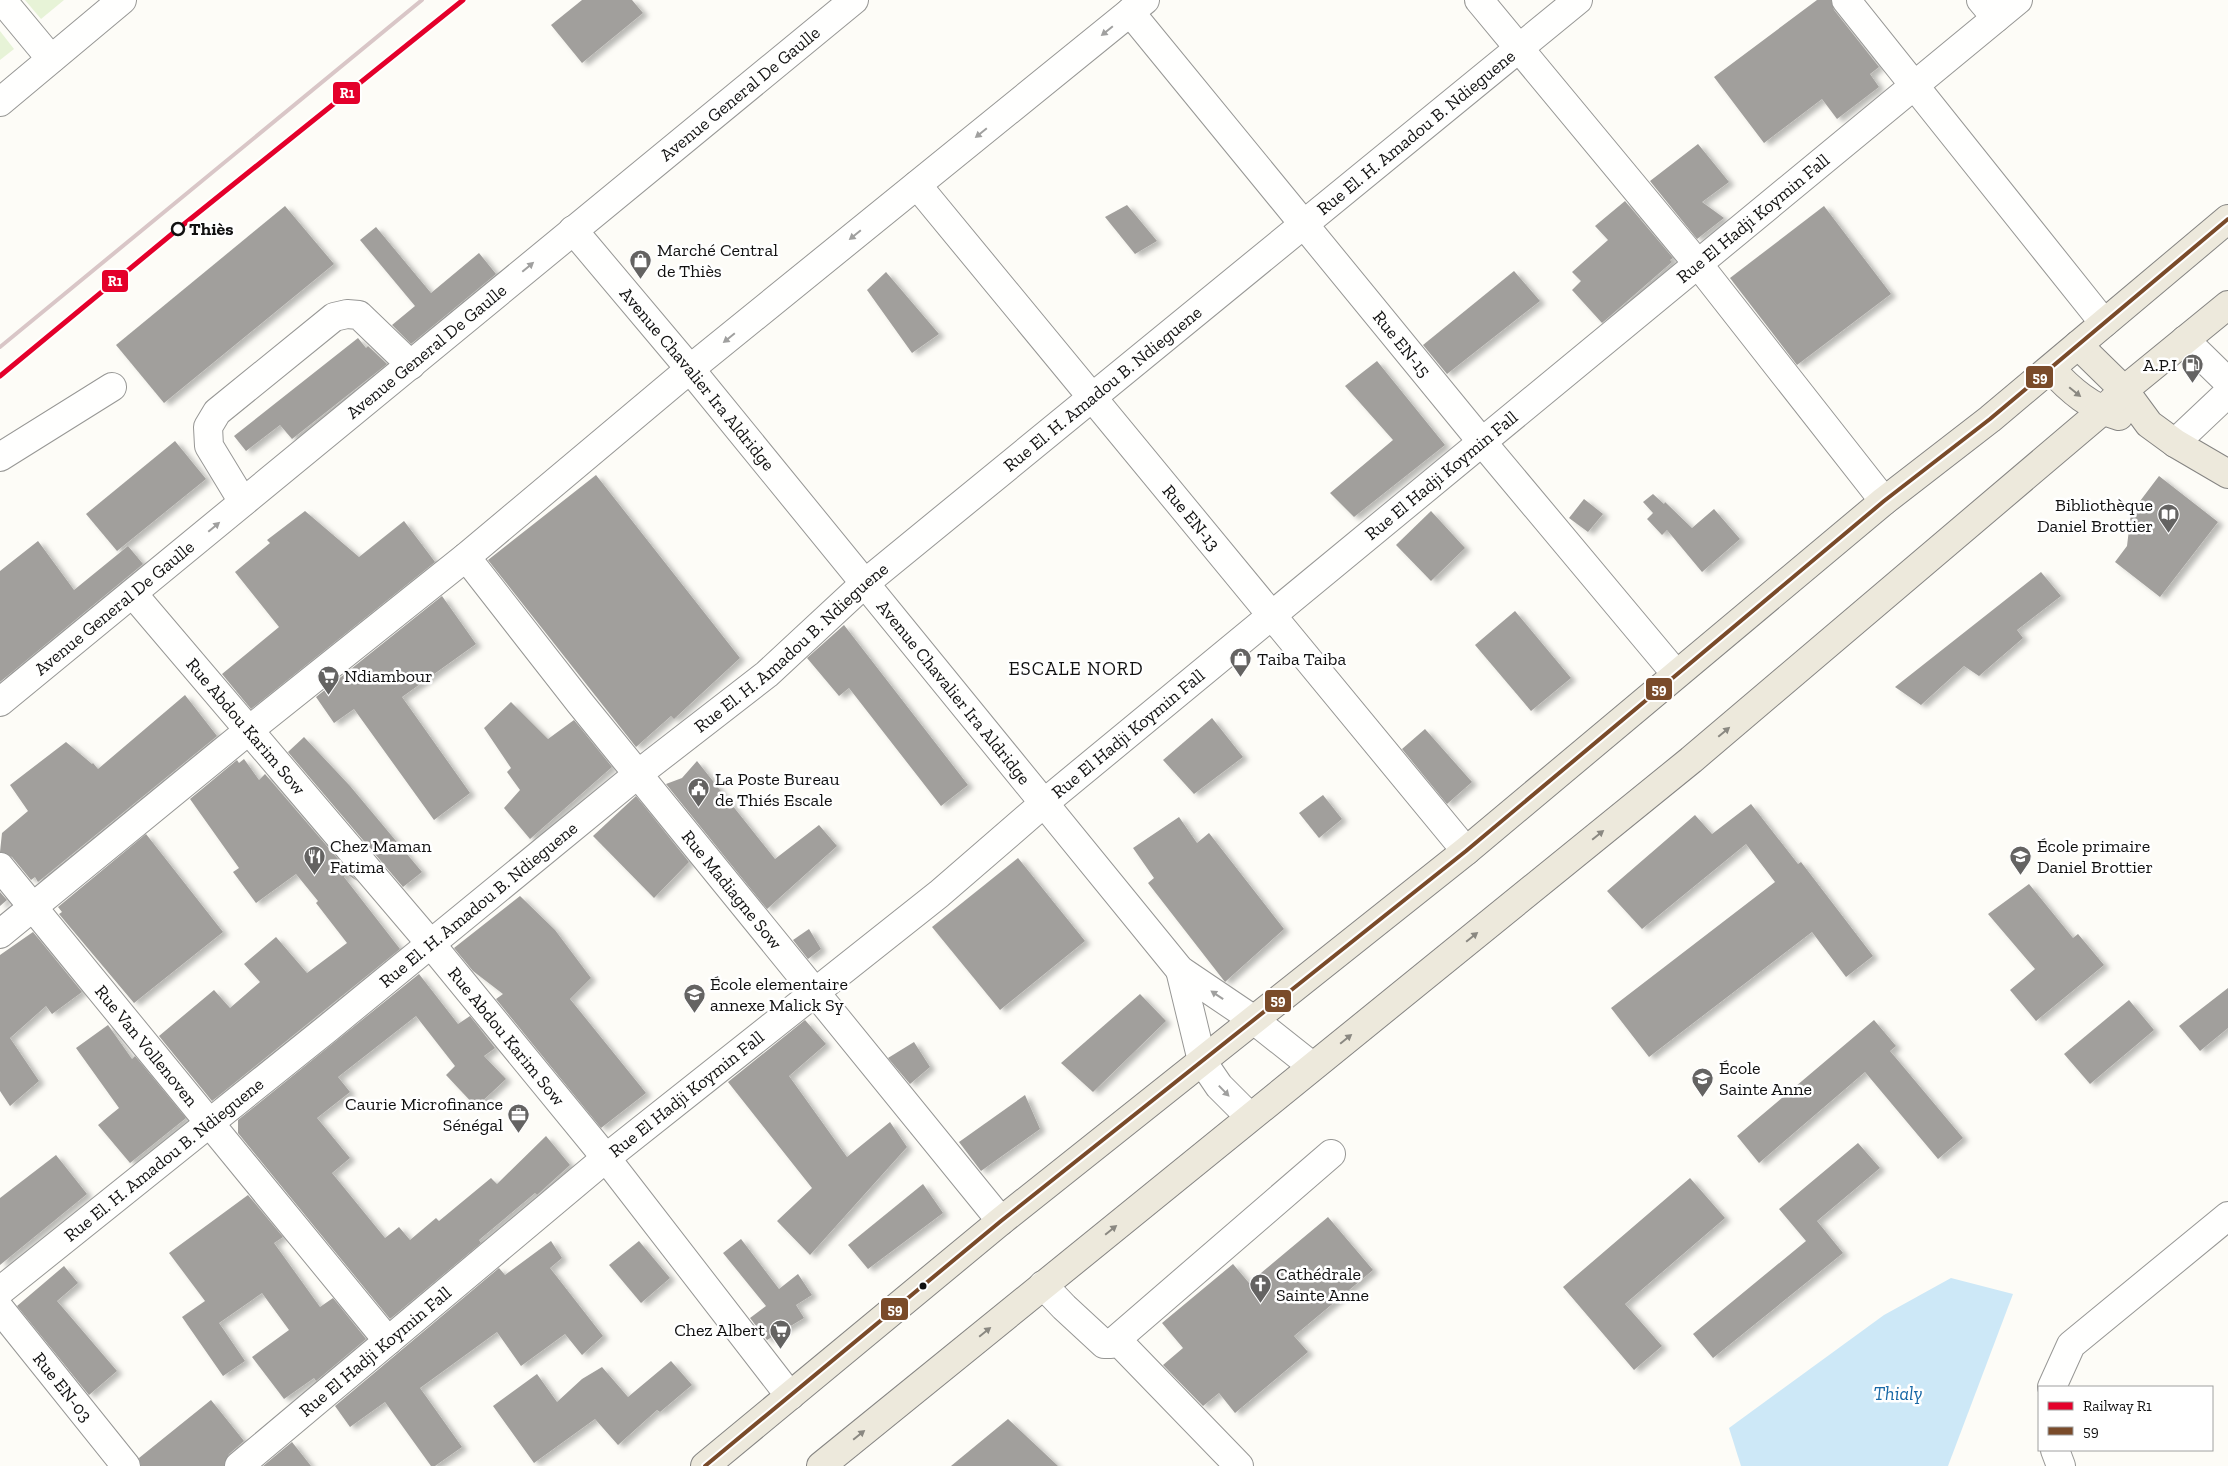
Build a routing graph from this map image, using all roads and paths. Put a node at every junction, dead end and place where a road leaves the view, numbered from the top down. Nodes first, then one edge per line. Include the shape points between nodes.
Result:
1 (2, 0) edge
2 (122, 0) edge
3 (854, 0) edge
4 (1480, 0) edge
5 (1578, 0) edge
6 (1846, 0) edge
7 (2018, 0) edge
8 (1137, 6) edge
9 (1988, 9) edge
10 (1519, 48) junction
11 (51, 59) junction
12 (1914, 85) junction
13 (0, 102) edge
14 (917, 185) junction
15 (2228, 219) edge
16 (1304, 224) junction
17 (573, 230) junction
18 (1698, 264) junction
19 (2228, 305) edge
20 (2104, 323) junction
21 (2185, 340) junction
22 (2078, 345) junction
23 (411, 365) junction
24 (690, 369) junction
25 (2051, 369) junction
26 (2228, 382) edge
27 (112, 387) dead end
28 (2124, 390) junction
29 (2228, 393) edge
30 (1092, 398) junction
31 (2102, 411) junction
32 (2149, 424) junction
33 (1482, 442) junction
34 (2175, 443) junction
35 (0, 457) edge
36 (2228, 474) edge
37 (1884, 501) junction
38 (243, 502) junction
39 (466, 557) junction
40 (864, 584) junction
41 (133, 594) junction
42 (1270, 616) junction
43 (1676, 674) junction
44 (0, 702) edge
45 (248, 731) junction
46 (638, 774) junction
47 (1043, 804) junction
48 (1466, 851) junction
49 (0, 868) edge
50 (33, 907) junction
51 (0, 934) edge
52 (430, 943) junction
53 (1180, 970) junction
54 (817, 992) junction
55 (1254, 1020) junction
56 (1202, 1060) junction
57 (1312, 1066) junction
58 (1250, 1117) junction
59 (209, 1122) junction
60 (1331, 1154) dead end
61 (606, 1158) junction
62 (2228, 1216) edge
63 (1001, 1221) junction
64 (1043, 1285) junction
65 (0, 1291) edge
66 (0, 1309) edge
67 (1117, 1340) junction
68 (388, 1341) junction
69 (2052, 1386) edge
70 (790, 1396) junction
71 (2055, 1451) edge
72 (834, 1462) edge
73 (126, 1466) edge
74 (239, 1466) edge
75 (704, 1466) edge
76 (1239, 1466) edge
77 (2062, 1466) edge

1 - 11 street
2 - 11 street
3 - 17 street, Avenue General De Gaulle
4 - 10 street
5 - 10 street, Rue El. H. Amadou B. Ndieguene
6 - 12 street
7 - 9 street, Rue El Hadji Koymin Fall
8 -> 14 street
8 - 16 street, Rue EN-15
9 - 12 street, Rue El Hadji Koymin Fall
10 - 16 street, Rue El. H. Amadou B. Ndieguene
10 - 18 street
11 - 13 street
12 - 18 street, Rue El Hadji Koymin Fall
12 - 20 street
14 -> 24 street
14 - 30 street, Rue EN-13
15 - 20 main road
16 - 30 street, Rue El. H. Amadou B. Ndieguene
16 - 33 street, Rue EN-15
23 -> 17 street, Avenue General De Gaulle
17 - 24 street, Avenue Chavalier Ira Aldridge
18 - 33 street, Rue El Hadji Koymin Fall
18 - 37 street
19 - 21 main road
20 - 22 main road
21 - 26 street
21 - 28 main road
22 - 25 main road
22 - 28 main road
23 - 38 street, Avenue General De Gaulle
23 - 38 street via 359,315 334,316 217,412 208,428 209,446
24 - 39 street
24 - 40 street, Avenue Chavalier Ira Aldridge
25 -> 31 main road
25 - 37 main road
27 - 35 street
28 - 31 main road
28 - 32 main road
29 - 34 street
30 - 40 street, Rue El. H. Amadou B. Ndieguene
30 - 42 street, Rue EN-13
31 - 32 main road
57 -> 31 main road via 1691,760
32 - 34 main road
33 - 42 street, Rue El Hadji Koymin Fall
33 - 43 street, Rue EN-15
34 - 36 main road
37 - 43 main road
41 -> 38 street, Avenue General De Gaulle
39 - 45 street
39 - 46 street, Rue Madiagne Sow
40 - 46 street, Rue El. H. Amadou B. Ndieguene via 767,674
40 - 47 street, Avenue Chavalier Ira Aldridge
41 - 44 street, Avenue General De Gaulle
41 - 45 street, Rue Abdou Karim Sow
42 - 47 street, Rue El Hadji Koymin Fall
42 - 48 street, Rue EN-13
43 - 48 main road
45 - 50 street
45 - 52 street, Rue Abdou Karim Sow
46 - 52 street, Rue El. H. Amadou B. Ndieguene
46 - 54 street, Rue Madiagne Sow
47 - 53 street, Avenue Chavalier Ira Aldridge
47 - 54 street, Rue El Hadji Koymin Fall via 939,894
48 - 55 main road
49 - 50 street, Rue Van Vollenoven
50 - 51 street
50 - 59 street, Rue Van Vollenoven
52 - 59 street, Rue El. H. Amadou B. Ndieguene
52 - 61 street, Rue Abdou Karim Sow
55 -> 53 street
53 - 56 street
54 - 61 street, Rue El Hadji Koymin Fall
54 - 63 street, Rue Madiagne Sow
55 - 56 main road
55 - 57 street
56 -> 58 street via 1219,1086
56 - 63 main road
57 - 58 main road
64 -> 58 main road
59 - 65 street, Rue El. H. Amadou B. Ndieguene
59 - 68 street, Rue Van Vollenoven
60 - 67 street
61 - 68 street, Rue El Hadji Koymin Fall
61 - 70 street, Rue Abdou Karim Sow
62 - 69 street via 2071,1345
63 - 70 main road
64 - 67 street via 1104,1344
72 -> 64 main road
66 - 73 street, Rue EN-03
67 - 76 street
68 - 74 street, Rue El Hadji Koymin Fall
70 - 75 main road
71 - 77 street

